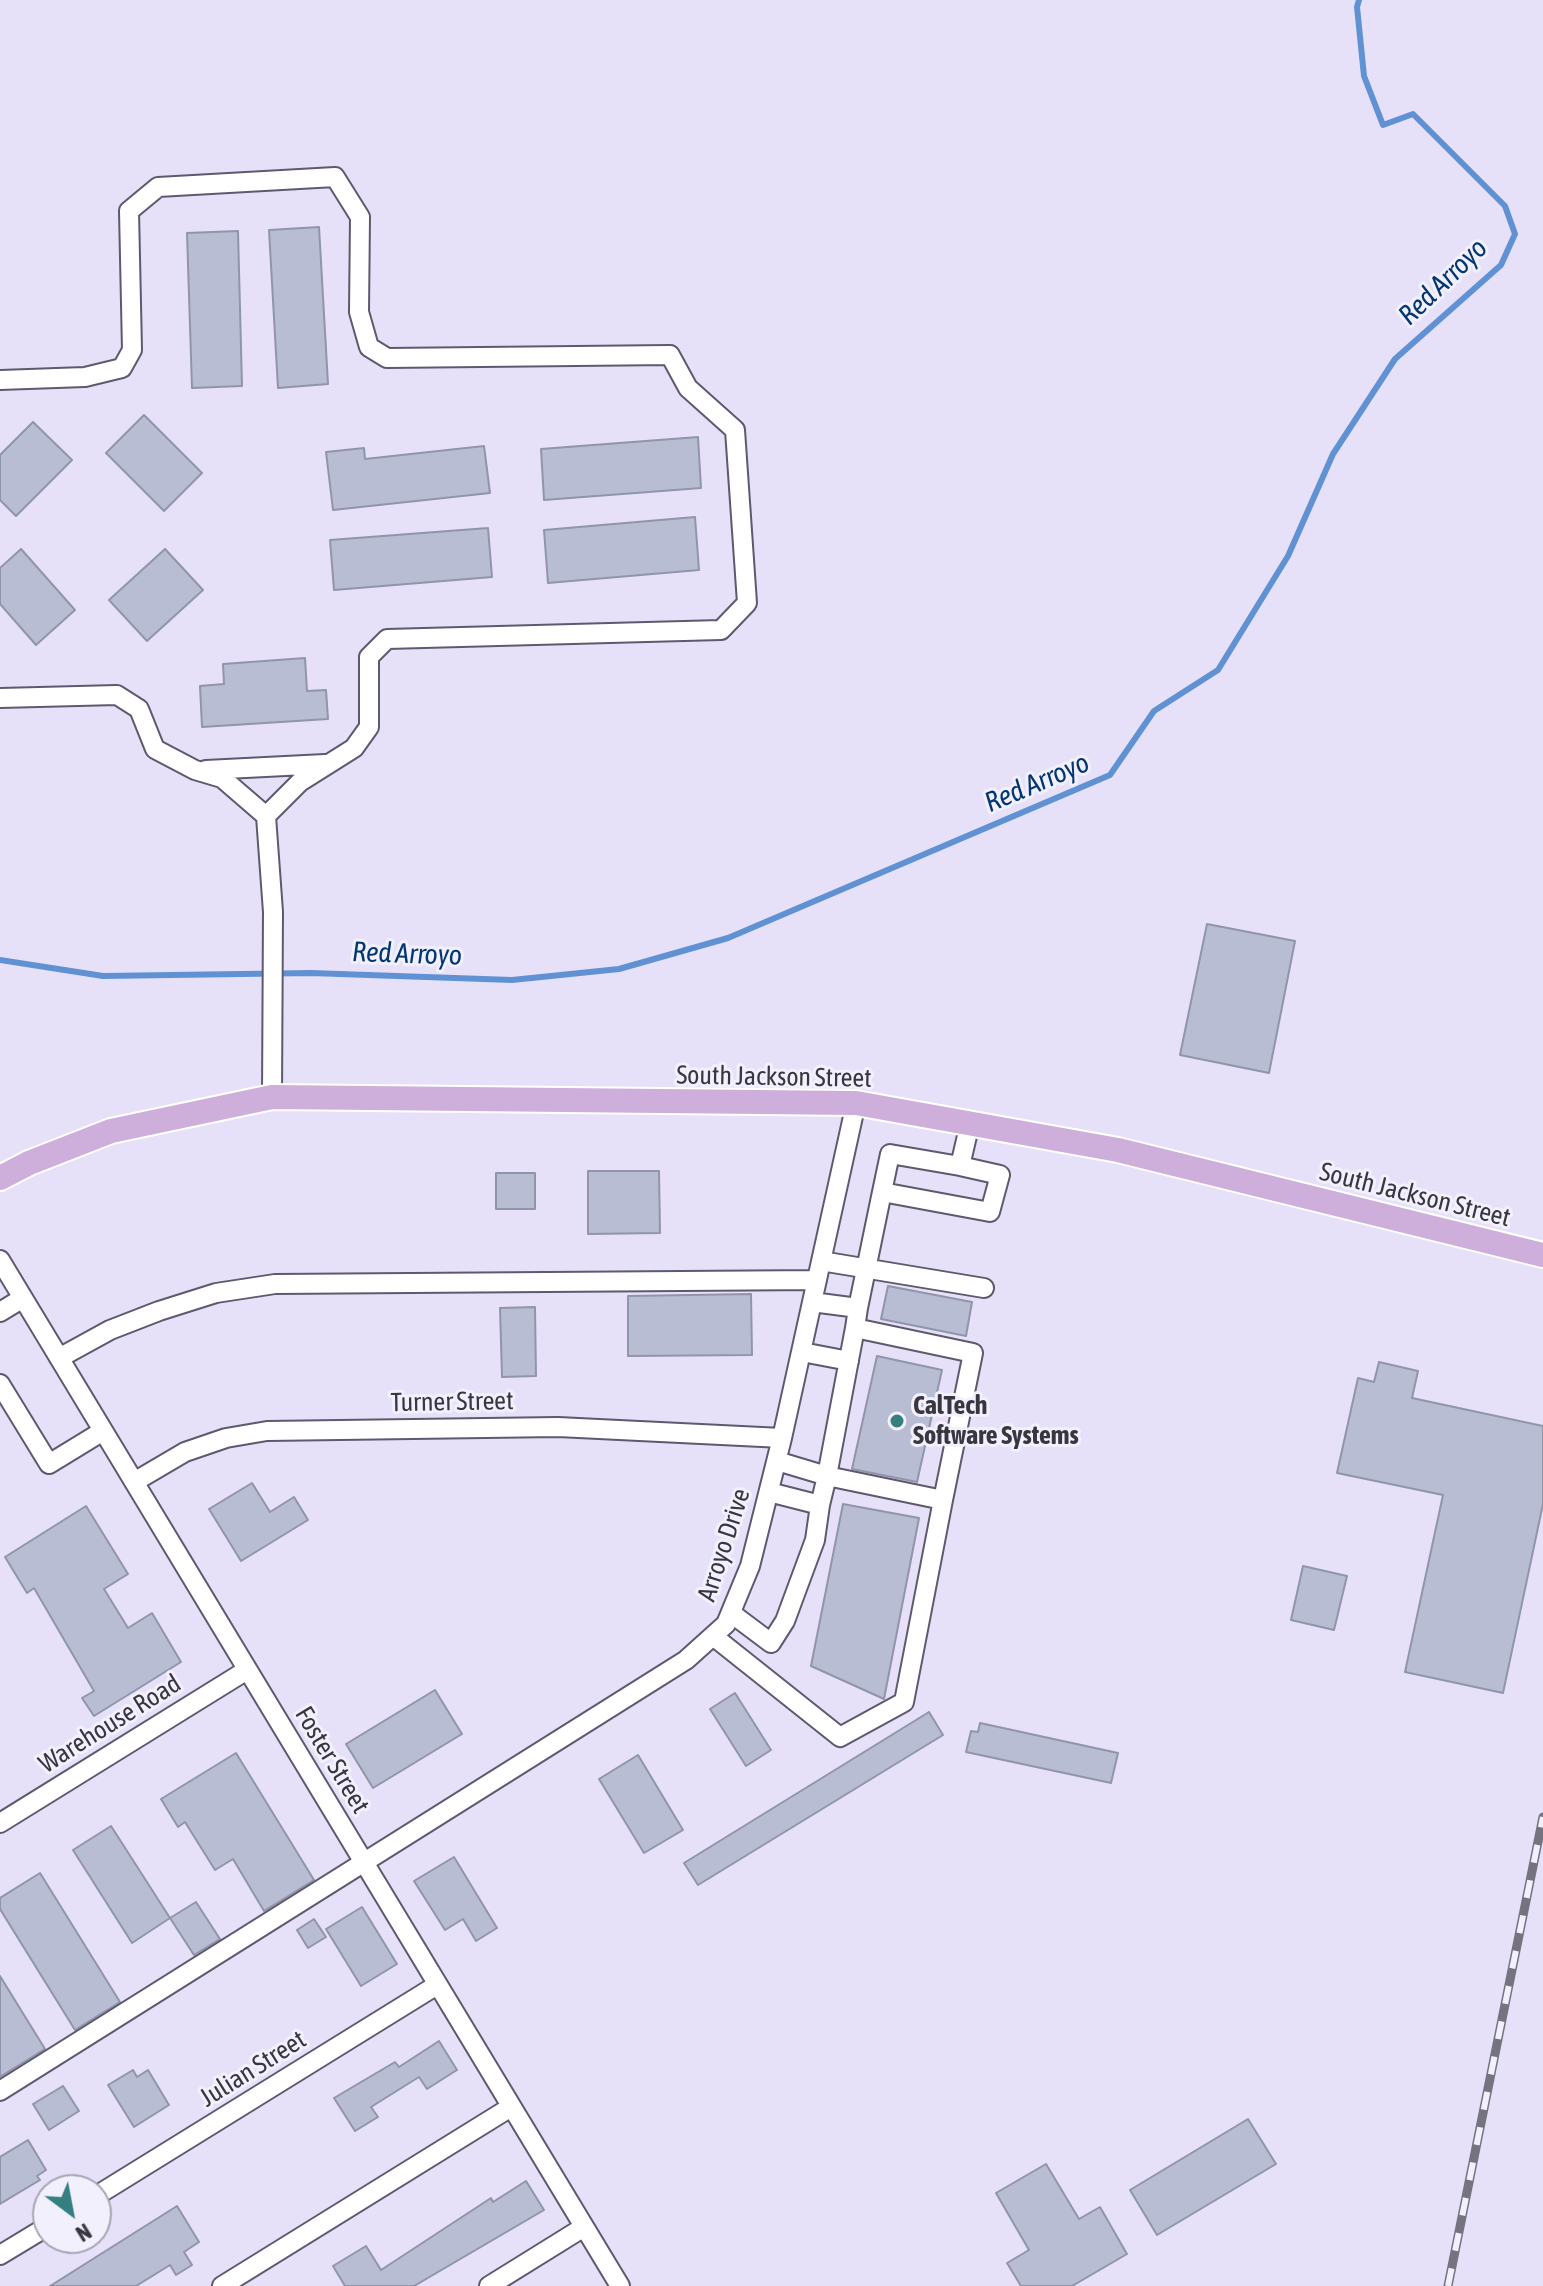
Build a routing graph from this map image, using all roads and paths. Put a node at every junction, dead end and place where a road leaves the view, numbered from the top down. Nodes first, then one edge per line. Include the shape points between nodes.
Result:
1 (0, 380) edge
2 (0, 698) edge
3 (327, 764) junction
4 (195, 770) junction
5 (266, 816) junction
6 (272, 1097) junction
7 (856, 1103) junction
8 (970, 1123) junction
9 (960, 1166) junction
10 (0, 1178) edge
11 (882, 1192) junction
12 (1543, 1255) edge
13 (0, 1260) edge
14 (821, 1261) junction
15 (866, 1267) junction
16 (817, 1280) junction
17 (984, 1288) dead end
18 (23, 1298) junction
19 (812, 1302) junction
20 (858, 1308) junction
21 (0, 1312) edge
22 (855, 1328) junction
23 (802, 1352) junction
24 (59, 1358) junction
25 (849, 1361) junction
26 (0, 1384) edge
27 (103, 1431) junction
28 (782, 1438) junction
29 (777, 1461) junction
30 (827, 1476) junction
31 (134, 1482) junction
32 (769, 1492) junction
33 (943, 1500) junction
34 (820, 1505) junction
35 (731, 1613) junction
36 (713, 1636) junction
37 (771, 1643) junction
38 (753, 1667) junction
39 (247, 1670) junction
40 (0, 1823) edge
41 (364, 1864) junction
42 (437, 1985) junction
43 (0, 2091) edge
44 (511, 2107) junction
45 (112, 2186) edge
46 (584, 2227) junction
47 (32, 2236) edge
48 (0, 2255) edge
49 (222, 2286) edge
50 (489, 2286) edge
51 (620, 2286) edge

1 - 3 street via 85,377 122,368 132,350 129,211 158,187 335,177 360,217 359,312 369,347 387,358 670,355 688,388 735,430 747,603 721,630 387,639 369,657 369,727 354,748
2 - 4 street via 117,695 139,709 155,749
3 - 4 street
3 - 5 street
4 - 5 street via 222,778
5 - 6 street via 273,912
6 - 7 main road, South Jackson Street
6 - 10 main road, South Jackson Street via 111,1131
7 - 8 main road, South Jackson Street
7 - 14 street, Arroyo Drive
8 - 9 street
8 - 12 main road, South Jackson Street via 1118,1150
9 - 11 street via 890,1154
9 - 11 street via 1000,1175 990,1212
11 - 15 street
13 - 18 street, Foster Street
14 - 15 street
14 - 16 street, Arroyo Drive
15 - 17 street
15 - 20 street
16 - 19 street, Arroyo Drive
16 - 24 street via 275,1284 216,1293 159,1311
18 - 21 street
18 - 24 street, Foster Street
19 - 20 street
19 - 23 street, Arroyo Drive
20 - 22 street
22 - 25 street
22 - 33 street via 973,1353
23 - 25 street
23 - 28 street, Arroyo Drive
24 - 27 street, Foster Street
25 - 30 street
26 - 27 street via 49,1464
27 - 31 street, Foster Street
28 - 29 street, Arroyo Drive
28 - 31 street, Turner Street via 558,1427 267,1431 185,1452
29 - 30 street
29 - 32 street, Arroyo Drive
30 - 33 street
30 - 34 street
31 - 39 street, Foster Street
32 - 34 street
32 - 35 street, Arroyo Drive via 750,1566
33 - 38 street via 904,1702 840,1737
34 - 37 street via 804,1575
35 - 36 street, Arroyo Drive
35 - 37 street
36 - 38 street
36 - 41 street, Arroyo Drive via 686,1660
37 - 38 street
39 - 40 street, Warehouse Road
39 - 41 street, Foster Street
41 - 42 street, Foster Street
41 - 43 street, Arroyo Drive
42 - 44 street, Foster Street
42 - 45 street, Julian Street
44 - 46 street, Foster Street
44 - 49 street
46 - 50 street
46 - 51 street, Foster Street
47 - 48 street

